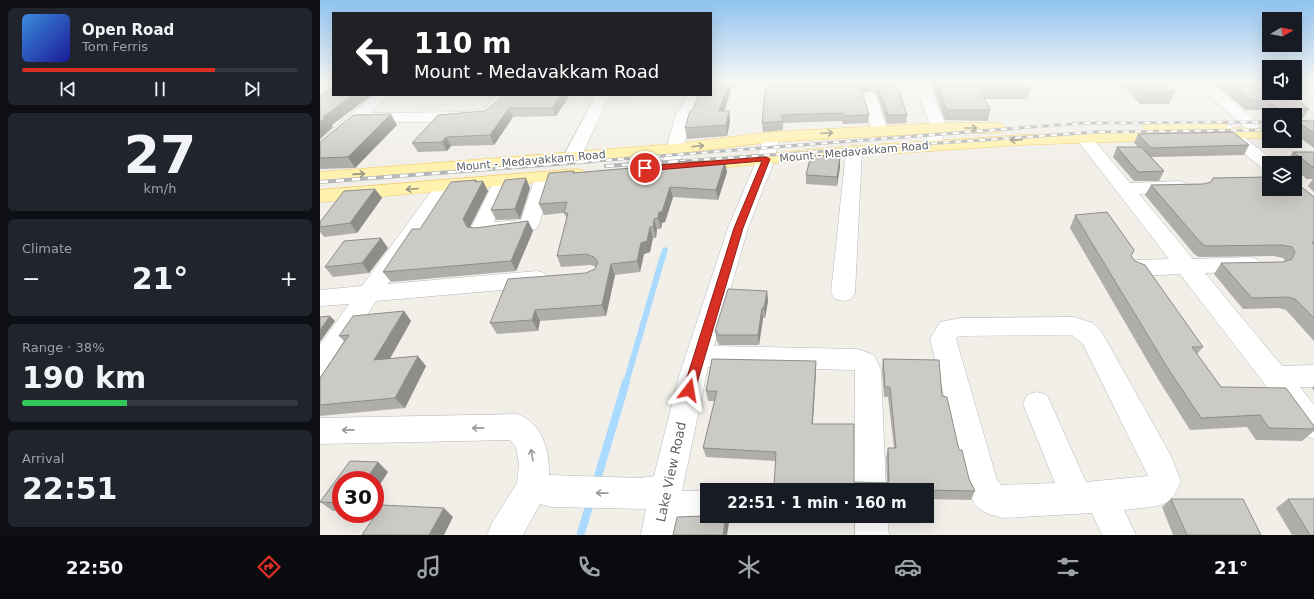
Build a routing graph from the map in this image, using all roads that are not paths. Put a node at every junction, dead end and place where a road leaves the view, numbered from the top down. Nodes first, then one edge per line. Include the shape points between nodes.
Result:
1 (369, 107) edge
2 (494, 107) edge
3 (597, 107) edge
4 (688, 107) edge
5 (872, 107) edge
6 (931, 107) edge
7 (1230, 107) edge
8 (356, 118) junction
9 (1252, 126) junction
10 (1262, 126) edge
11 (939, 128) junction
12 (1226, 130) junction
13 (880, 131) junction
14 (1262, 133) edge
15 (1083, 137) junction
16 (931, 146) junction
17 (320, 148) edge
18 (769, 148) junction
19 (674, 149) junction
20 (854, 151) junction
21 (572, 157) junction
22 (1262, 159) edge
23 (663, 167) joint
24 (590, 173) edge
25 (320, 177) edge
26 (544, 177) junction
27 (502, 181) junction
28 (445, 186) junction
29 (1197, 187) edge
30 (1124, 189) junction
31 (320, 196) edge
32 (1266, 264) edge
33 (1186, 266) junction
34 (1137, 268) edge
35 (559, 277) edge
36 (369, 293) junction
37 (844, 293) dead end
38 (320, 298) edge
39 (699, 356) junction
40 (320, 365) edge
41 (1314, 376) edge
42 (1274, 377) junction
43 (1037, 404) dead end
44 (1314, 426) edge
45 (320, 431) edge
46 (870, 483) edge
47 (542, 489) junction
48 (1089, 498) junction
49 (657, 507) edge
50 (700, 507) edge
51 (871, 523) edge
52 (504, 535) edge
53 (872, 535) edge
54 (1119, 535) edge

1 - 8 street
2 - 8 street via 482,114 461,117
3 - 21 street
4 - 19 street
5 - 13 street
6 - 11 street
7 - 9 street
8 - 17 street
9 - 10 main road, Mount - Medavakkam Road
9 - 12 main road, Mount - Medavakkam Road
11 -> 12 main road, Mount - Medavakkam Road
11 - 13 main road, Mount - Medavakkam Road
11 - 16 street
12 - 14 main road, Mount - Medavakkam Road
12 - 15 main road, Mount - Medavakkam Road
12 - 22 street
18 -> 13 main road, Mount - Medavakkam Road
15 -> 16 main road, Mount - Medavakkam Road
15 - 30 street
16 - 20 main road, Mount - Medavakkam Road
19 -> 18 main road, Mount - Medavakkam Road
18 - 20 main road, Mount - Medavakkam Road
18 - 23 main road, Mount - Medavakkam Road
18 - 39 street, Lake View Road via 738,228
19 - 21 main road, Mount - Medavakkam Road
19 - 23 street
20 - 37 street
25 -> 21 main road, Mount - Medavakkam Road
24 - 26 main road, Mount - Medavakkam Road
26 - 27 main road, Mount - Medavakkam Road
26 - 27 street via 529,225 480,230
27 - 28 main road, Mount - Medavakkam Road
28 -> 31 main road, Mount - Medavakkam Road
28 - 36 street
29 - 30 street
30 - 33 street
32 - 33 street
33 - 34 street
33 - 42 street
35 - 36 street
36 - 38 street
36 - 40 street
39 - 46 street via 865,362 868,370
39 - 49 street, Lake View Road
41 - 42 street
42 - 44 street
43 - 48 street
47 -> 45 street via 530,442 517,427
49 -> 47 street
47 - 52 street
48 - 48 street via 1004,502 991,499 983,488 943,339 949,329 1074,326 1084,330 1092,338 1159,464 1165,481 1158,490
48 - 54 street
49 - 50 street
51 - 53 street

